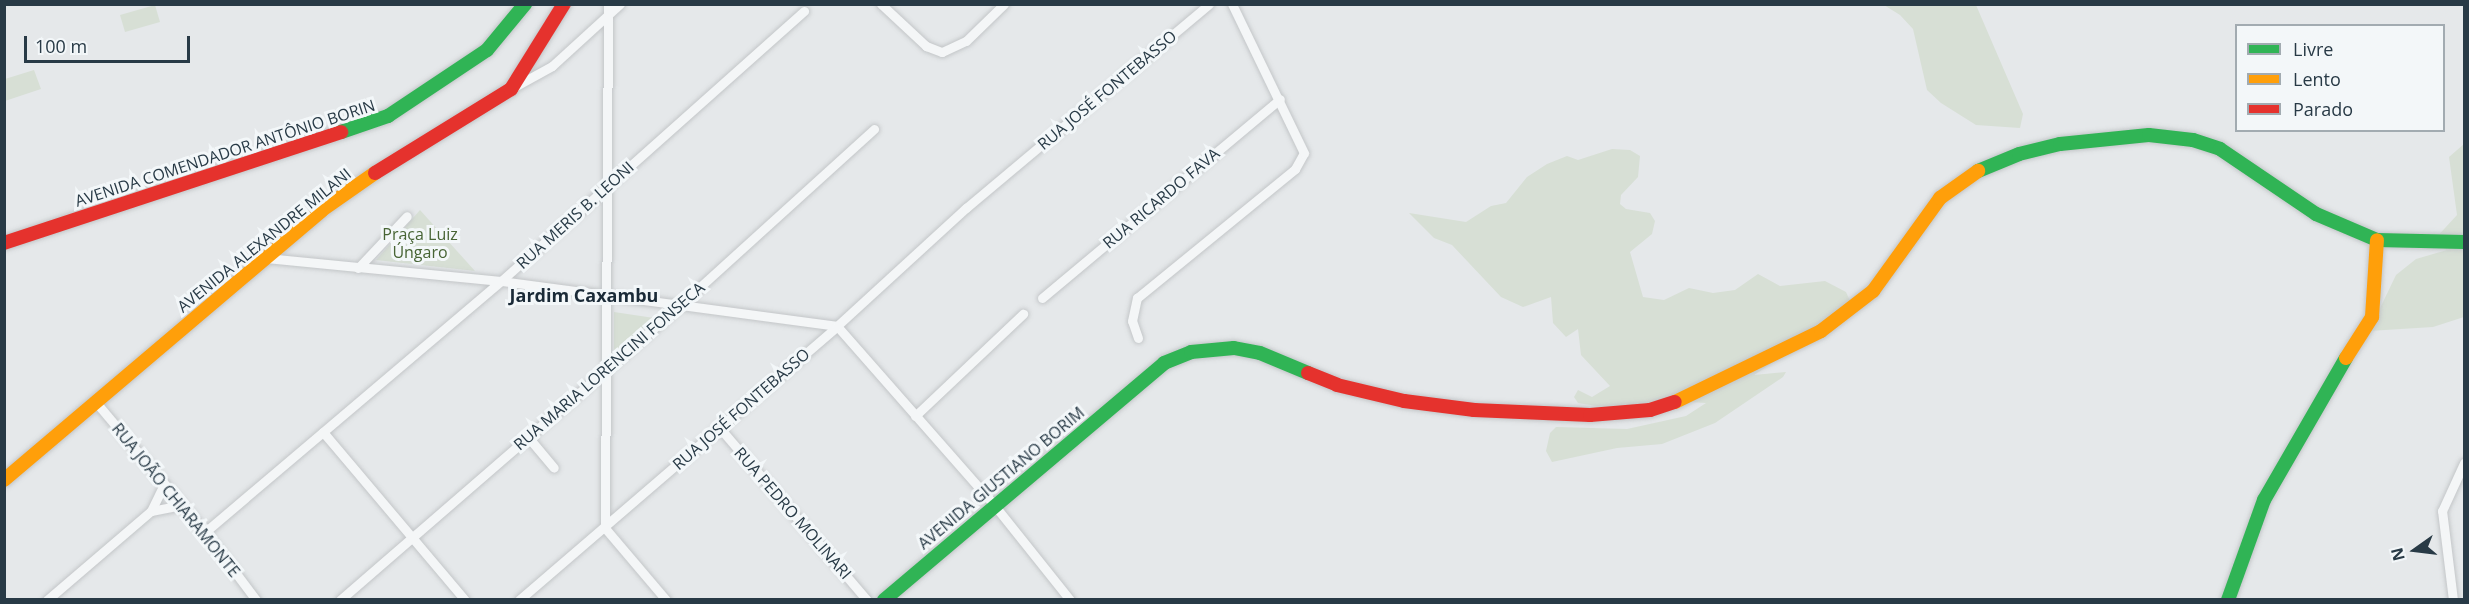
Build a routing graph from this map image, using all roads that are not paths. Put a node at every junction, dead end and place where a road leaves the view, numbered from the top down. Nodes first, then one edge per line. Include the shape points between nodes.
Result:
1 (525, 4) edge
2 (564, 4) edge
3 (608, 4) edge
4 (620, 4) edge
5 (881, 4) edge
6 (1004, 4) edge
7 (1209, 4) edge
8 (1232, 4) edge
9 (804, 11) dead end
10 (609, 16) junction
11 (511, 89) junction
12 (1280, 99) junction
13 (874, 129) dead end
14 (607, 186) junction
15 (407, 216) dead end
16 (2377, 240) junction
17 (2464, 242) edge
18 (4, 243) edge
19 (266, 258) junction
20 (358, 268) junction
21 (501, 281) junction
22 (606, 297) junction
23 (1042, 298) dead end
24 (680, 305) junction
25 (1023, 314) dead end
26 (837, 326) junction
27 (1138, 338) dead end
28 (604, 371) junction
29 (94, 401) junction
30 (915, 416) junction
31 (719, 427) junction
32 (322, 432) junction
33 (528, 436) junction
34 (2464, 463) edge
35 (554, 468) dead end
36 (4, 480) edge
37 (164, 484) junction
38 (181, 505) junction
39 (995, 506) junction
40 (151, 511) junction
41 (605, 528) junction
42 (205, 532) junction
43 (411, 538) junction
44 (47, 600) edge
45 (256, 600) edge
46 (340, 600) edge
47 (465, 600) edge
48 (519, 600) edge
49 (666, 600) edge
50 (867, 600) edge
51 (884, 600) edge
52 (1070, 600) edge
53 (2228, 600) edge
54 (2453, 600) edge

1 - 18 main road, AVENIDA COMENDADOR ANTÔNIO BORIN via 487,50 457,74 388,116
2 - 11 main road, AVENIDA ALEXANDRE MILANI
3 - 10 street
4 - 10 street
5 - 6 street via 926,46 942,52 966,41
7 - 26 street, RUA JOSÉ FONTEBASSO
8 - 12 street
9 - 14 street, RUA MERIS B. LEONI
10 - 11 street via 552,66
10 - 14 street
11 - 19 main road, AVENIDA ALEXANDRE MILANI via 356,185
12 - 23 street, RUA RICARDO FAVA
12 - 27 street via 1301,142 1301,162 1137,298 1132,321
13 - 24 street, RUA MARIA LORENCINI FONSECA
14 - 21 street, RUA MERIS B. LEONI
14 - 22 street
15 - 20 street
16 - 17 main road
16 - 39 main road, AVENIDA GIUSTIANO BORIM via 2316,214 2220,149 2193,140 2149,135 2060,144 2019,154 1966,176 1940,198 1873,291 1821,331 1683,399 1650,410 1590,415 1474,410 1404,402 1336,385 1277,360 1234,348 1191,352 1164,363 1140,381
16 - 53 main road via 2372,317 2314,408 2264,500
19 - 20 street
19 - 29 main road, AVENIDA ALEXANDRE MILANI
20 - 21 street
21 - 22 street
21 - 32 street, RUA MERIS B. LEONI
22 - 24 street
22 - 28 street
24 - 26 street
24 - 28 street, RUA MARIA LORENCINI FONSECA
25 - 30 street
26 - 30 street
26 - 31 street, RUA JOSÉ FONTEBASSO
28 - 33 street, RUA MARIA LORENCINI FONSECA
28 - 41 street
29 - 36 main road, AVENIDA ALEXANDRE MILANI
29 - 37 street, RUA JOÃO CHIARAMONTE
30 - 39 street
31 - 41 street, RUA JOSÉ FONTEBASSO
31 - 50 street, RUA PEDRO MOLINARI
32 - 42 street, RUA MERIS B. LEONI
32 - 43 street
33 - 35 street
33 - 43 street, RUA MARIA LORENCINI FONSECA
34 - 54 street via 2442,511
37 - 38 street, RUA JOÃO CHIARAMONTE
37 - 40 street
38 - 40 street
38 - 42 street, RUA JOÃO CHIARAMONTE
39 - 51 main road, AVENIDA GIUSTIANO BORIM
39 - 52 street
40 - 44 street
41 - 48 street, RUA JOSÉ FONTEBASSO
41 - 49 street
42 - 45 street, RUA JOÃO CHIARAMONTE
43 - 46 street, RUA MARIA LORENCINI FONSECA
43 - 47 street

